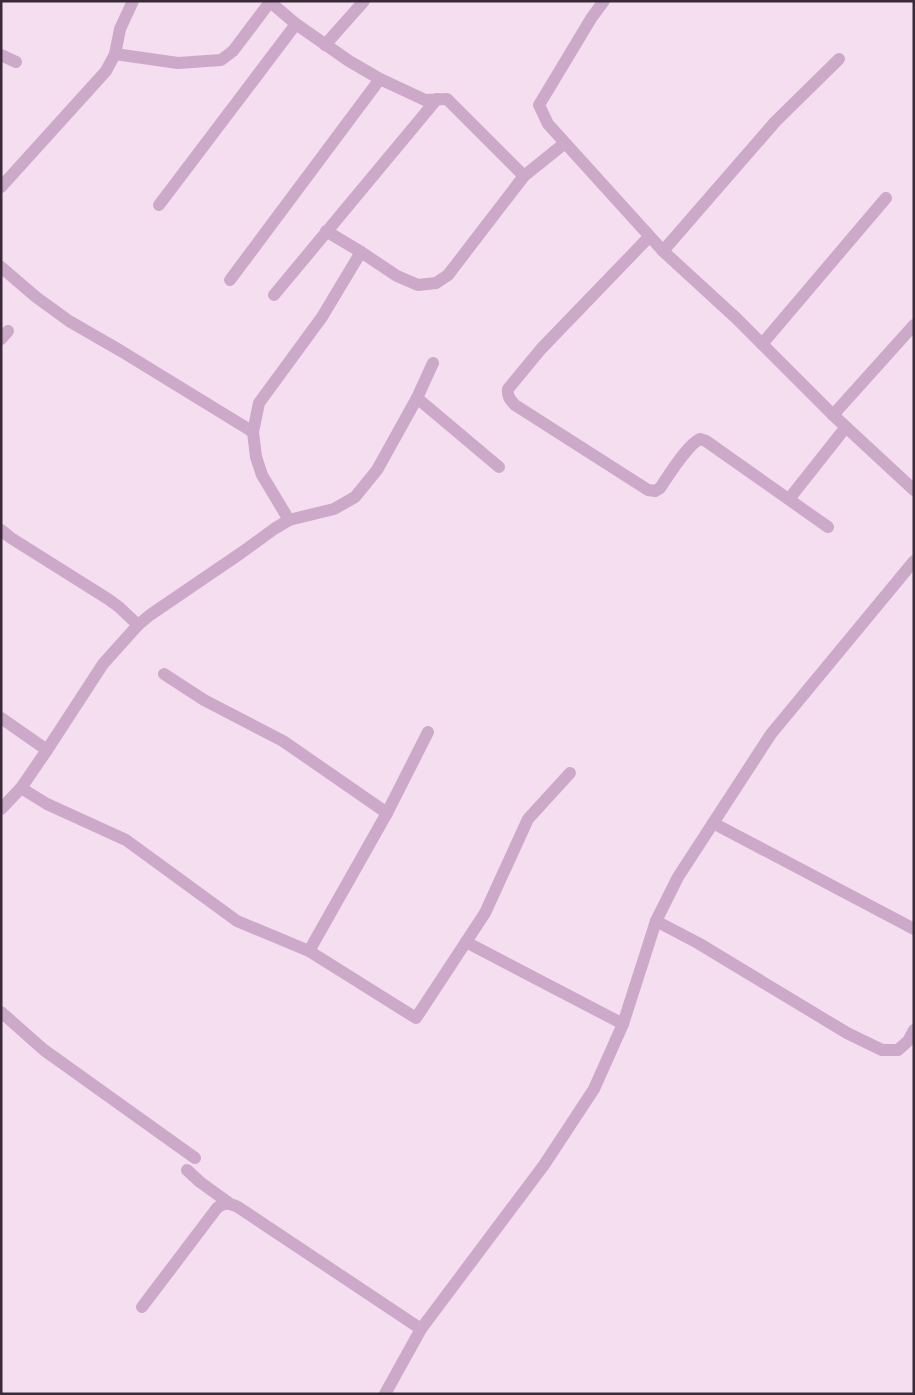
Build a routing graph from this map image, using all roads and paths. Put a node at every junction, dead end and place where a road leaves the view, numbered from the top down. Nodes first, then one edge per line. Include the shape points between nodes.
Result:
1 (133, 1) edge
2 (364, 1) edge
3 (604, 1) edge
4 (270, 2) edge
5 (296, 24) junction
6 (325, 45) junction
7 (114, 54) junction
8 (1, 55) edge
9 (839, 59) dead end
10 (16, 62) dead end
11 (380, 79) junction
12 (437, 99) junction
13 (565, 143) junction
14 (524, 176) junction
15 (1, 187) edge
16 (886, 198) dead end
17 (159, 205) dead end
18 (326, 232) junction
19 (649, 237) junction
20 (361, 252) junction
21 (663, 252) junction
22 (1, 267) edge
23 (230, 280) dead end
24 (274, 295) dead end
25 (914, 325) edge
26 (762, 344) junction
27 (434, 363) dead end
28 (417, 398) junction
29 (833, 415) junction
30 (846, 427) junction
31 (253, 432) junction
32 (499, 467) dead end
33 (914, 490) edge
34 (789, 499) junction
35 (289, 520) junction
36 (828, 527) dead end
37 (1, 530) edge
38 (914, 561) edge
39 (138, 625) junction
40 (164, 674) dead end
41 (1, 718) edge
42 (428, 732) dead end
43 (47, 750) junction
44 (570, 773) dead end
45 (21, 788) junction
46 (1, 809) edge
47 (387, 813) junction
48 (713, 823) junction
49 (656, 921) junction
50 (914, 929) edge
51 (466, 942) junction
52 (309, 951) junction
53 (1, 1012) edge
54 (623, 1024) junction
55 (914, 1030) edge
56 (195, 1158) dead end
57 (187, 1170) dead end
58 (229, 1203) junction
59 (142, 1306) dead end
60 (421, 1329) junction
61 (385, 1394) edge

1 - 7 street via 120,29
2 - 6 street
3 - 13 street via 539,105 548,124
4 - 5 street
4 - 7 street via 233,50 221,60 178,63
5 - 6 street
5 - 17 street
6 - 11 street
7 - 15 street via 95,84
8 - 10 street
9 - 21 street via 775,122
11 - 12 street via 425,100
11 - 23 street
12 - 14 street via 450,101
12 - 18 street
13 - 14 street
13 - 19 street
14 - 20 street via 448,275 436,283 418,285 397,276
16 - 26 street
18 - 20 street
18 - 24 street
19 - 21 street
19 - 34 street via 540,349 508,389 510,401 648,490 660,488 691,446 700,439
20 - 31 street via 322,317 259,403
21 - 26 street
22 - 31 street via 69,321
25 - 29 street
26 - 29 street
27 - 28 street
28 - 32 street
28 - 35 street via 376,470 355,497 334,509
29 - 30 street
30 - 33 street
30 - 34 street
31 - 35 street via 262,475
34 - 36 street
35 - 39 street
37 - 39 street via 119,606
38 - 48 street via 771,734
39 - 43 street via 103,664
40 - 47 street via 204,700 283,741
41 - 43 street
42 - 47 street
43 - 45 street
44 - 51 street via 528,819 486,912
45 - 46 street
45 - 52 street via 47,804 126,840 237,921
47 - 52 street
48 - 49 street via 678,877
48 - 50 street
49 - 54 street
49 - 55 street via 847,1033 882,1050 898,1050 908,1042
51 - 52 street via 416,1018
51 - 54 street
53 - 56 street via 44,1050
54 - 60 street via 594,1089 549,1158
57 - 58 street
58 - 59 street via 217,1208
58 - 60 street
60 - 61 street

